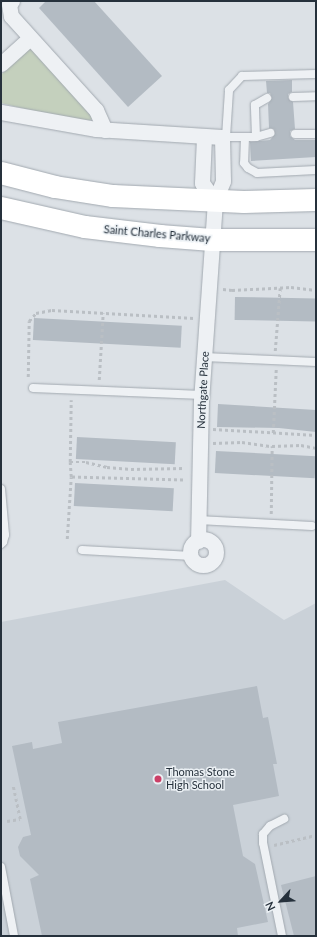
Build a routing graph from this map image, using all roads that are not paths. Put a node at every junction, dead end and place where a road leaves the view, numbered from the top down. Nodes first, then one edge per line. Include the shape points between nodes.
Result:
1 (12, 1) edge
2 (30, 38) junction
3 (1, 64) edge
4 (316, 76) edge
5 (316, 96) edge
6 (293, 97) dead end
7 (267, 98) dead end
8 (1, 112) edge
9 (105, 130) junction
10 (270, 133) dead end
11 (295, 134) dead end
12 (316, 134) edge
13 (204, 136) junction
14 (224, 137) junction
15 (245, 137) junction
16 (256, 137) junction
17 (316, 170) edge
18 (1, 173) edge
19 (316, 200) edge
20 (215, 201) junction
21 (1, 208) edge
22 (212, 240) junction
23 (316, 240) edge
24 (204, 357) junction
25 (316, 362) edge
26 (33, 388) dead end
27 (202, 395) junction
28 (1, 489) edge
29 (198, 520) junction
30 (312, 526) dead end
31 (198, 540) junction
32 (1, 544) edge
33 (82, 550) dead end
34 (192, 556) junction
35 (284, 818) dead end
36 (1, 867) edge
37 (14, 936) edge
38 (282, 936) edge

1 - 2 street via 9,4 11,16
2 - 3 street
2 - 9 street via 95,108
4 - 14 lane via 242,76 230,90
5 - 6 lane
7 - 16 lane via 255,105
8 - 9 street
9 - 13 street
10 - 16 lane
11 - 12 lane
13 - 14 street
13 - 20 street via 202,183
14 - 15 lane
14 - 20 street, Northgate Place via 223,181
15 - 16 lane
15 - 17 lane via 244,163 257,173
18 - 20 main road via 55,187 113,196
19 - 20 main road
20 - 22 street, Northgate Place
21 - 22 main road, Saint Charles Parkway via 84,227
22 - 23 main road, Saint Charles Parkway
22 - 24 street, Northgate Place
24 - 25 lane
24 - 27 street, Northgate Place
26 - 27 lane
27 - 29 street, Northgate Place
28 - 32 lane via 5,535
29 - 30 lane
29 - 31 street, Northgate Place
31 - 34 street via 192,548
31 - 34 street via 205,539 212,543 216,551 214,558 208,564 200,564
33 - 34 lane
35 - 38 lane via 270,826 263,834
36 - 37 lane

